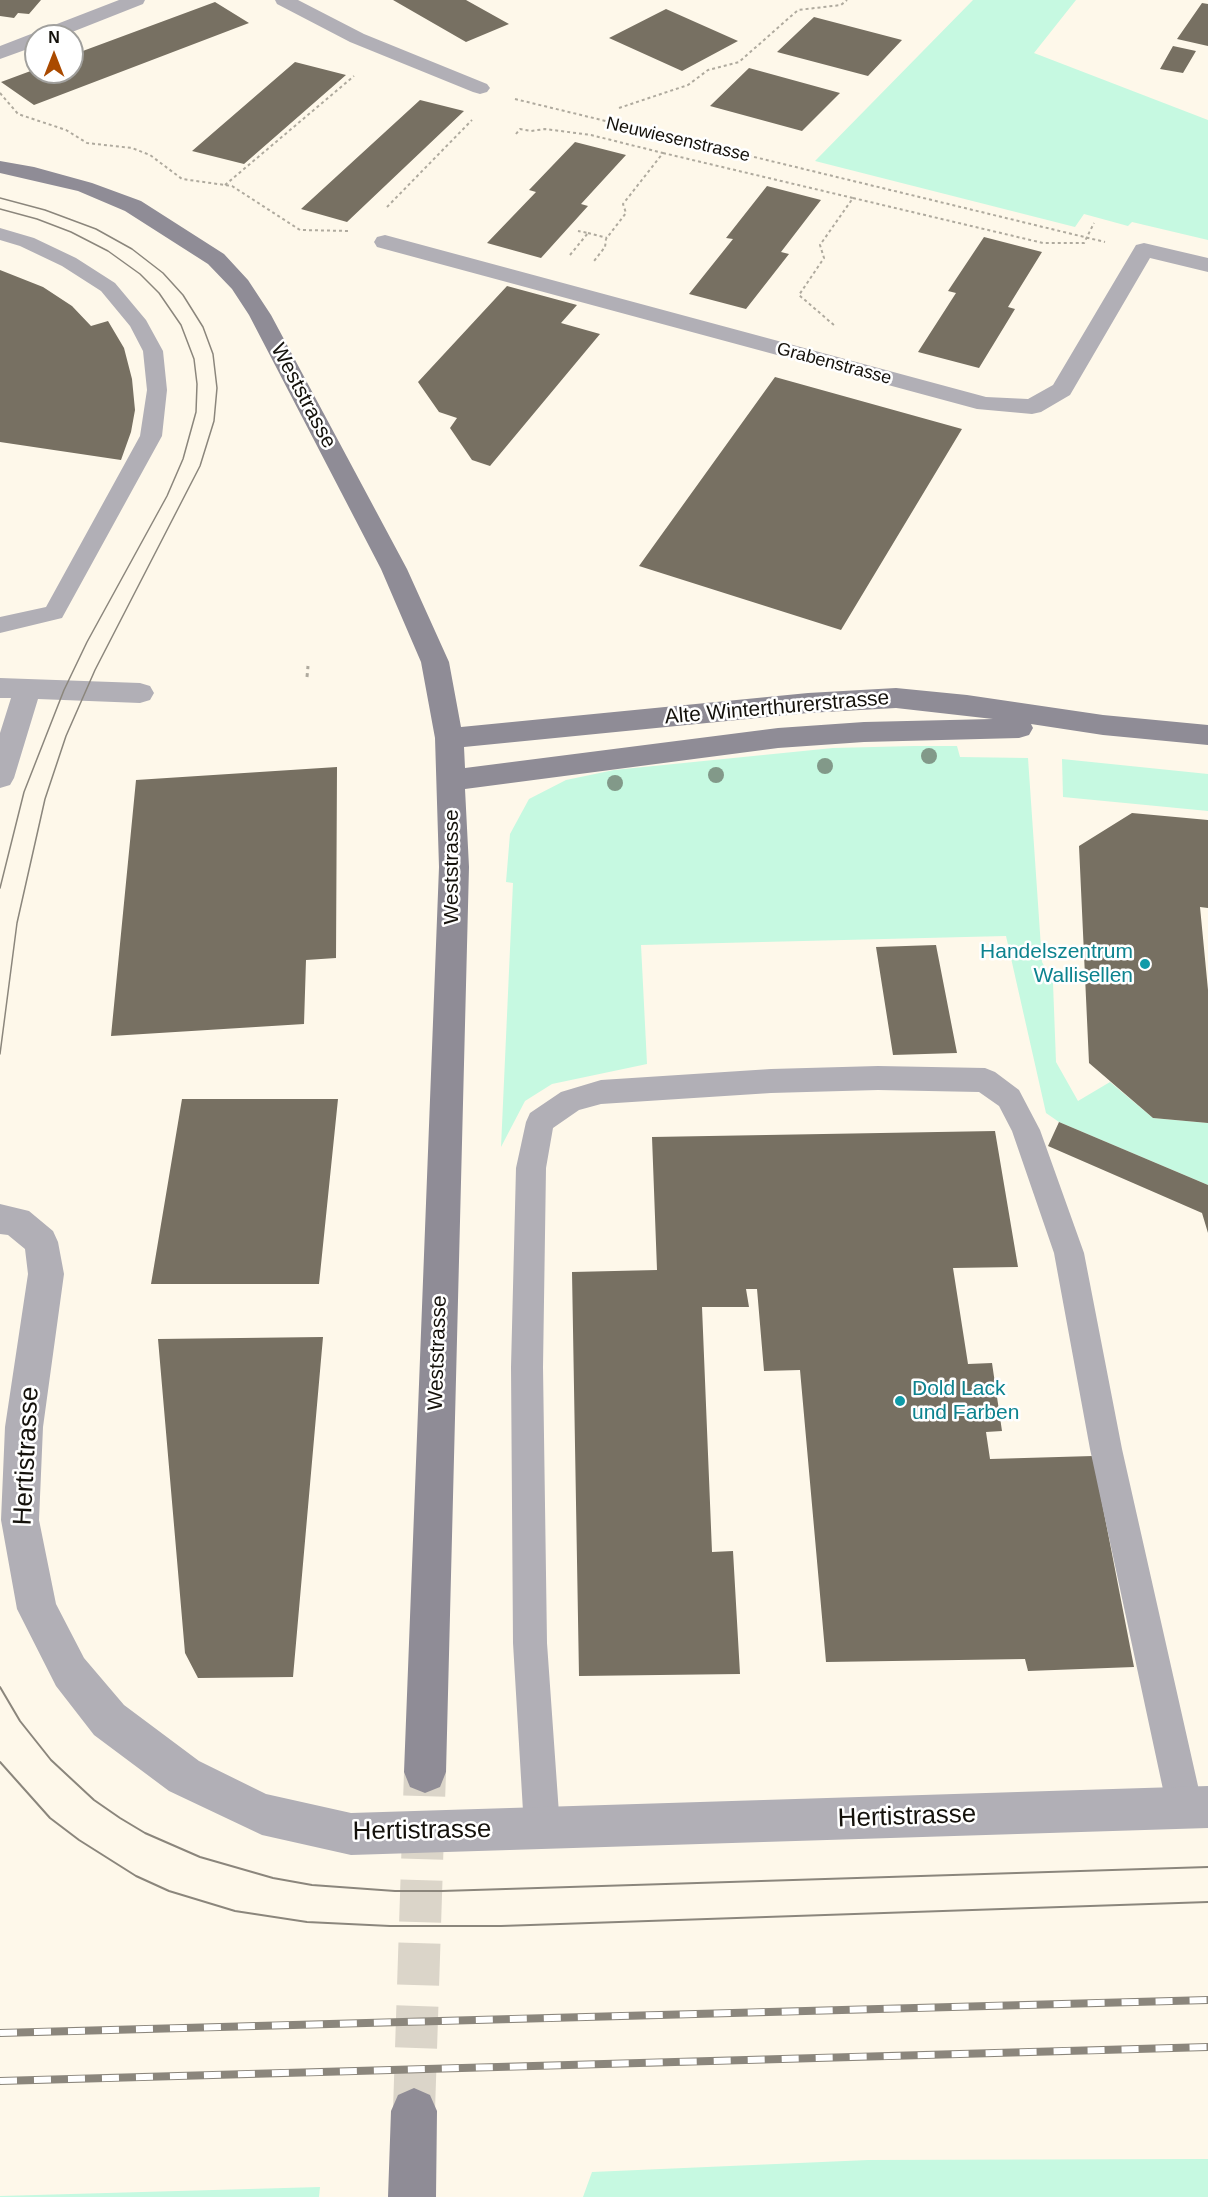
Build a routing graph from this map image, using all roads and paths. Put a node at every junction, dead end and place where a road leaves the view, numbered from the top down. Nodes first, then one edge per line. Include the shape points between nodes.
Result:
1 (136, 0) edge
2 (284, 0) edge
3 (847, 0) edge
4 (75, 24) edge
5 (24, 44) edge
6 (0, 53) edge
7 (359, 73) dead end
8 (480, 88) joint
9 (0, 93) edge
10 (507, 97) junction
11 (619, 108) dead end
12 (516, 134) dead end
13 (663, 153) junction
14 (0, 166) edge
15 (225, 185) junction
16 (853, 198) junction
17 (387, 207) dead end
18 (1094, 223) dead end
19 (357, 231) dead end
20 (578, 231) dead end
21 (588, 233) junction
22 (0, 234) edge
23 (607, 238) junction
24 (1086, 238) junction
25 (386, 242) dead end
26 (568, 258) dead end
27 (591, 265) dead end
28 (1208, 265) edge
29 (831, 333) dead end
30 (0, 625) edge
31 (308, 666) dead end
32 (307, 677) dead end
33 (0, 688) edge
34 (28, 688) junction
35 (140, 693) dead end
36 (1103, 725) junction
37 (1208, 735) edge
38 (449, 738) junction
39 (0, 778) edge
40 (451, 780) junction
41 (0, 1218) edge
42 (424, 1772) tunnel mouth
43 (1197, 1808) edge
44 (542, 1828) junction
45 (414, 2111) tunnel mouth
46 (412, 2197) edge

1 - 4 street
2 - 8 street via 357,38
3 - 11 path via 841,5 798,10 739,62 708,70 688,85
5 - 6 street
7 - 15 path
8 - 10 path, Neuwiesenstrasse
9 - 15 path via 18,114 66,130 87,143 132,148 150,155 182,179
10 - 17 path via 478,114
10 - 24 path, Neuwiesenstrasse
12 - 13 path via 520,129 546,129 591,135
13 - 16 path
13 - 23 path via 622,204 626,213
14 - 38 main road, Weststrasse via 85,187 133,206 216,259 240,285 260,315 413,611 435,662
15 - 19 path via 300,230
16 - 24 path via 1043,243 1084,243
16 - 29 path via 820,245 824,258 799,295 836,325
18 - 24 path
20 - 21 path
21 - 23 path
21 - 26 path
22 - 30 lane via 69,262 108,287 139,324 153,351 157,390 150,436 54,614
23 - 27 path
25 - 28 street, Grabenstrasse via 985,404 1032,407 1062,390 1144,250
31 - 32 path
33 - 34 street
34 - 35 street
34 - 39 street
36 - 37 main road, Alte Winterthurerstrasse
36 - 38 main road, Alte Winterthurerstrasse via 896,698
36 - 40 main road, Alte Winterthurerstrasse via 778,738
38 - 40 main road, Weststrasse
40 - 42 main road, Weststrasse via 454,867
41 - 44 street, Hertistrasse via 17,1221 41,1242 46,1274 24,1427 20,1520 37,1609 70,1672 110,1720 184,1776 262,1814 351,1834
43 - 44 street, Hertistrasse
43 - 44 lane via 1106,1449 1069,1253 1026,1130 1009,1098 985,1080 771,1081 601,1092 571,1100 540,1122 531,1168 526,1367 531,1642
45 - 46 main road

